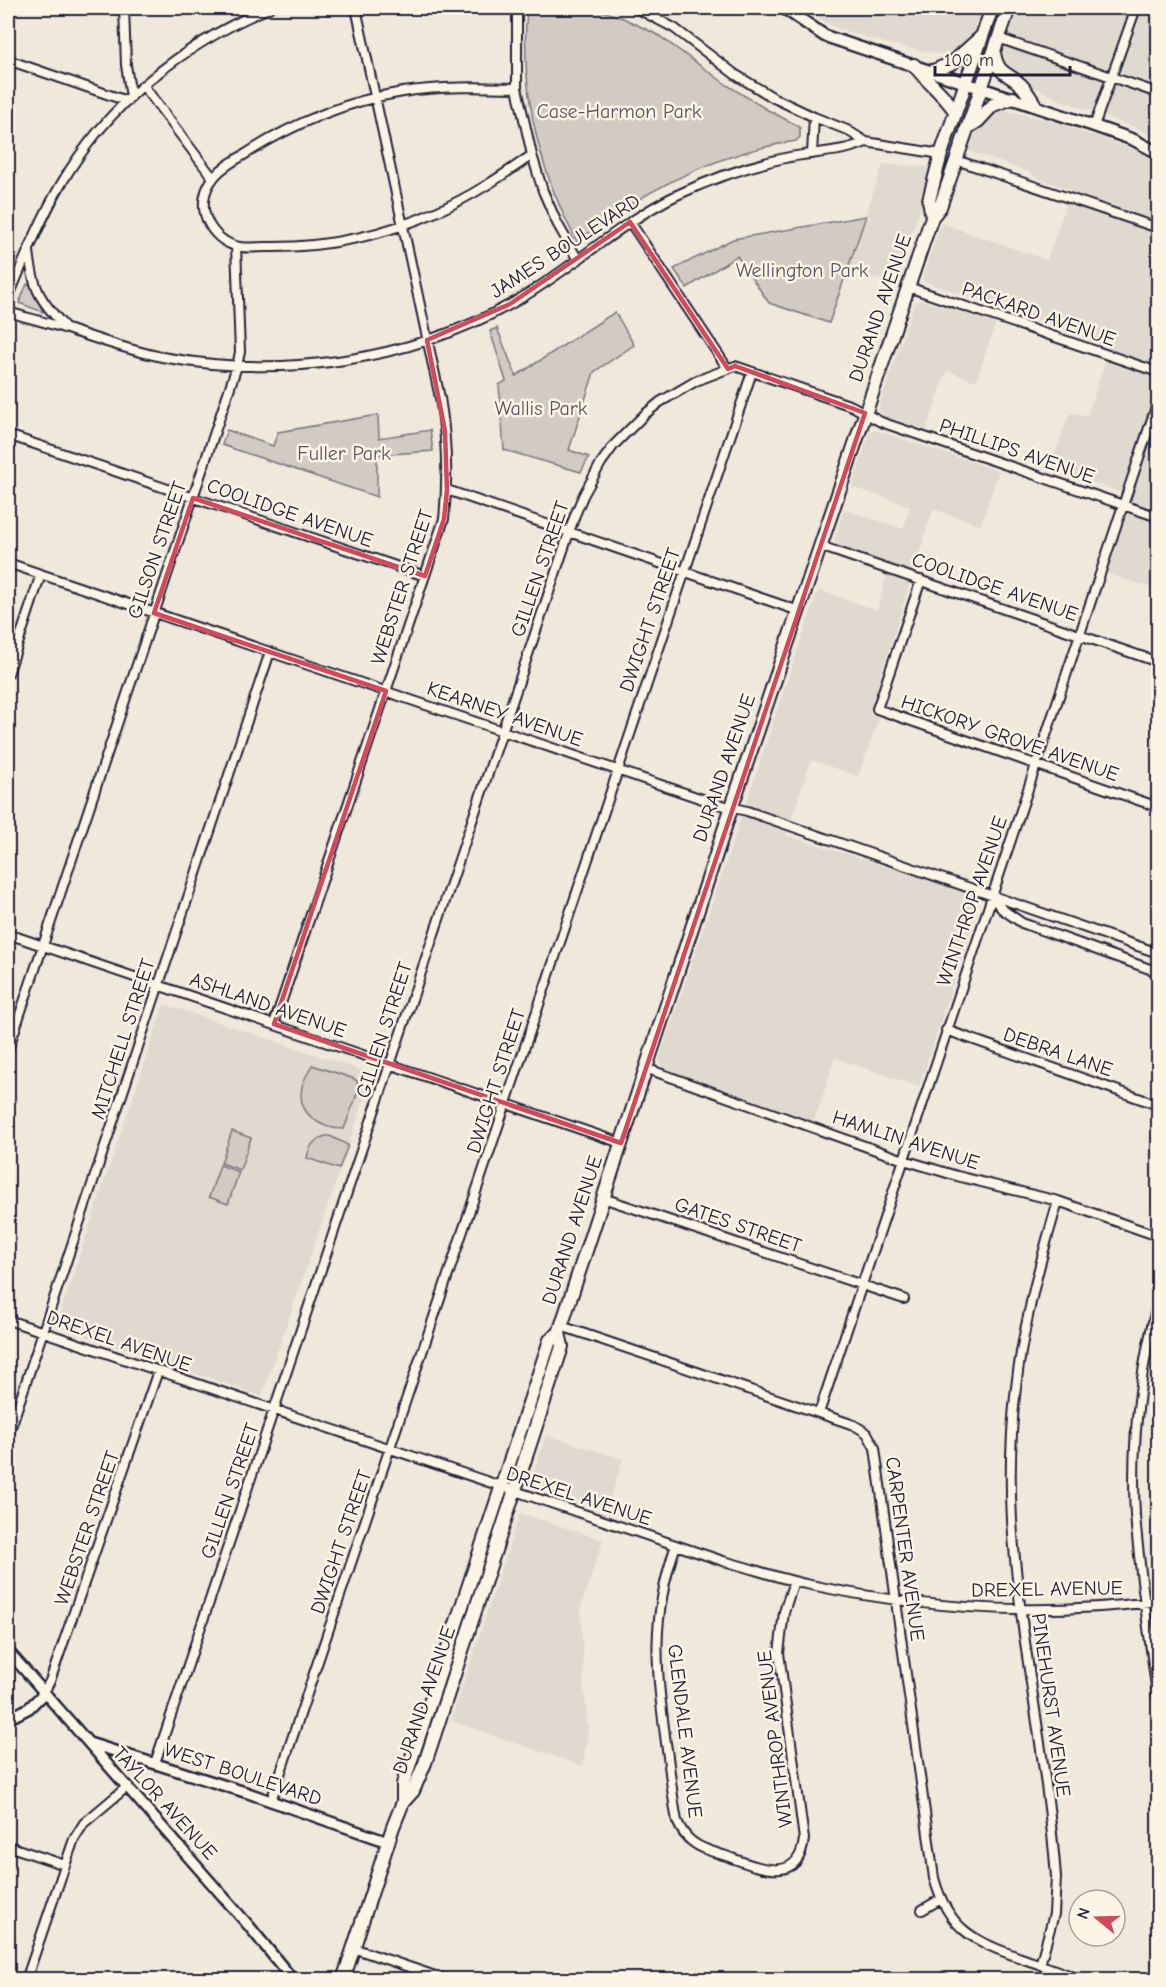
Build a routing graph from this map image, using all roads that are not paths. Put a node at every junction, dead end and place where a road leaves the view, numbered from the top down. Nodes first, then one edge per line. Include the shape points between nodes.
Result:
1 (124, 8) edge
2 (269, 8) edge
3 (356, 8) edge
4 (517, 8) edge
5 (636, 8) edge
6 (784, 8) edge
7 (992, 8) edge
8 (1009, 8) edge
9 (1136, 8) edge
10 (982, 36) junction
11 (998, 38) junction
12 (993, 52) junction
13 (8, 60) edge
14 (914, 65) junction
15 (933, 71) junction
16 (1112, 78) junction
17 (965, 82) junction
18 (143, 85) junction
19 (981, 87) junction
20 (517, 88) junction
21 (1158, 93) edge
22 (376, 97) junction
23 (1013, 98) junction
24 (129, 99) junction
25 (1035, 105) junction
26 (955, 111) junction
27 (814, 117) junction
28 (1094, 126) junction
29 (967, 128) junction
30 (867, 142) junction
31 (1158, 153) edge
32 (812, 154) junction
33 (941, 154) junction
34 (532, 155) junction
35 (956, 160) junction
36 (213, 178) junction
37 (932, 217) junction
38 (630, 222) junction
39 (403, 225) junction
40 (1158, 228) edge
41 (236, 246) junction
42 (29, 250) junction
43 (578, 261) junction
44 (908, 287) junction
45 (8, 298) edge
46 (8, 312) edge
47 (68, 329) junction
48 (427, 340) junction
49 (237, 366) junction
50 (728, 369) junction
51 (752, 372) junction
52 (1158, 372) edge
53 (1158, 401) edge
54 (865, 413) junction
55 (8, 435) edge
56 (447, 490) junction
57 (193, 498) junction
58 (1124, 504) junction
59 (1158, 517) edge
60 (570, 532) junction
61 (820, 546) junction
62 (8, 563) edge
63 (684, 571) junction
64 (41, 574) junction
65 (425, 576) junction
66 (921, 580) junction
67 (799, 611) junction
68 (154, 613) junction
69 (1080, 634) junction
70 (270, 652) junction
71 (1158, 662) edge
72 (8, 674) edge
73 (386, 691) junction
74 (502, 730) junction
75 (1036, 763) junction
76 (617, 769) junction
77 (1158, 807) edge
78 (731, 808) junction
79 (991, 896) junction
80 (8, 934) edge
81 (42, 946) junction
82 (1158, 953) edge
83 (1158, 972) edge
84 (158, 985) junction
85 (274, 1024) junction
86 (946, 1030) junction
87 (8, 1050) edge
88 (390, 1064) junction
89 (645, 1068) junction
90 (505, 1104) junction
91 (1158, 1105) edge
92 (621, 1143) junction
93 (904, 1160) junction
94 (603, 1198) junction
95 (1058, 1202) junction
96 (1158, 1236) edge
97 (861, 1285) junction
98 (904, 1299) dead end
99 (1158, 1301) edge
100 (8, 1320) edge
101 (560, 1330) junction
102 (42, 1332) junction
103 (158, 1371) junction
104 (274, 1410) junction
105 (819, 1413) junction
106 (8, 1436) edge
107 (390, 1449) junction
108 (501, 1487) junction
109 (514, 1491) junction
110 (676, 1545) junction
111 (794, 1581) junction
112 (896, 1600) junction
113 (1158, 1601) edge
114 (1145, 1602) junction
115 (1021, 1609) junction
116 (8, 1651) edge
117 (44, 1694) junction
118 (1158, 1702) edge
119 (8, 1719) edge
120 (86, 1742) junction
121 (155, 1763) junction
122 (128, 1786) junction
123 (271, 1801) junction
124 (403, 1802) junction
125 (388, 1842) junction
126 (8, 1846) edge
127 (797, 1858) joint
128 (65, 1865) junction
129 (941, 1899) junction
130 (922, 1910) dead end
131 (353, 1948) junction
132 (1040, 1965) junction
133 (26, 1980) edge
134 (294, 1980) edge
135 (343, 1980) edge
136 (447, 1980) edge
137 (1082, 1980) edge

1 - 24 street
2 - 18 street via 211,36
3 - 22 street, WEBSTER STREET
4 - 20 street
5 - 27 street via 674,28 736,75
6 - 14 main road via 825,36
7 - 10 main road, DURAND AVENUE
8 - 11 main road, DURAND AVENUE
9 - 16 street
10 - 15 main road via 952,63
10 - 17 main road, DURAND AVENUE
11 - 12 main road, DURAND AVENUE
11 - 16 street
12 - 19 main road, DURAND AVENUE
12 - 25 main road via 1000,71 1021,84
13 - 24 street
14 - 15 main road
14 - 26 main road
15 - 17 main road
16 - 21 street
16 - 28 street
17 - 19 main road
17 - 26 main road, DURAND AVENUE
18 - 24 street
18 - 36 street
19 - 23 main road
19 - 29 main road, DURAND AVENUE
20 - 22 street via 443,87
20 - 34 street
22 - 36 street via 329,112 263,142
22 - 39 street, WEBSTER STREET
23 - 25 main road
23 - 29 main road via 993,105
24 - 42 street via 66,177
25 - 28 main road
26 - 33 main road, DURAND AVENUE
27 - 30 street
27 - 32 street
28 - 31 main road
29 - 35 main road, DURAND AVENUE
30 - 32 street, JAMES BOULEVARD via 850,149
30 - 33 street
32 - 38 street, JAMES BOULEVARD via 748,167 711,180
33 - 37 main road, DURAND AVENUE via 929,200
34 - 39 street via 472,194
34 - 43 street via 557,223
35 - 37 main road, DURAND AVENUE
35 - 40 street
36 - 41 street via 205,195 205,214 215,234
37 - 44 main road, DURAND AVENUE
38 - 43 street, JAMES BOULEVARD
38 - 50 street
39 - 41 street via 321,244 283,248
39 - 48 street, WEBSTER STREET
41 - 49 street, GILSON STREET via 240,352
42 - 45 street
42 - 47 street via 39,295
43 - 48 street, JAMES BOULEVARD via 510,304
44 - 52 street, PACKARD AVENUE
44 - 54 main road, DURAND AVENUE
46 - 47 street, JAMES BOULEVARD
47 - 49 street, JAMES BOULEVARD via 161,357
48 - 49 street, JAMES BOULEVARD via 331,363
48 - 56 street, WEBSTER STREET via 445,431
49 - 57 street, GILSON STREET
50 - 51 street, PHILLIPS AVENUE via 735,366
50 - 60 street, GILLEN STREET via 678,391 628,430 592,477
51 - 54 street, PHILLIPS AVENUE
51 - 63 street, DWIGHT STREET
53 - 58 street, WINTHROP AVENUE
54 - 58 street, PHILLIPS AVENUE via 881,422
54 - 61 main road, DURAND AVENUE
55 - 57 street, COOLIDGE AVENUE
56 - 60 street
56 - 65 street, WEBSTER STREET via 444,519
57 - 65 street, COOLIDGE AVENUE
57 - 68 street, GILSON STREET
58 - 59 street, PHILLIPS AVENUE
58 - 69 street, WINTHROP AVENUE
60 - 63 street
60 - 74 street, GILLEN STREET
61 - 66 street, COOLIDGE AVENUE
61 - 67 main road, DURAND AVENUE
62 - 64 street, KEARNEY AVENUE
63 - 67 street
63 - 76 street, DWIGHT STREET
64 - 68 street, KEARNEY AVENUE
64 - 72 street
65 - 73 street, WEBSTER STREET
66 - 69 street, COOLIDGE AVENUE
66 - 75 street, HICKORY GROVE AVENUE via 877,709
67 - 78 main road, DURAND AVENUE
68 - 70 street, KEARNEY AVENUE
68 - 81 street, GILSON STREET
69 - 71 street, COOLIDGE AVENUE
69 - 75 street, WINTHROP AVENUE
70 - 73 street, KEARNEY AVENUE
70 - 84 street, MITCHELL STREET
73 - 74 street, KEARNEY AVENUE
73 - 85 street, WEBSTER STREET
74 - 76 street, KEARNEY AVENUE
74 - 88 street, GILLEN STREET
75 - 77 street, HICKORY GROVE AVENUE
75 - 79 street, WINTHROP AVENUE
76 - 78 street, KEARNEY AVENUE
76 - 90 street, DWIGHT STREET
78 - 79 street, KEARNEY AVENUE
78 - 89 main road, DURAND AVENUE
79 - 82 street, KEARNEY AVENUE
79 - 83 street, KEARNEY AVENUE via 1022,923
79 - 86 street, WINTHROP AVENUE
80 - 81 street, ASHLAND AVENUE
81 - 84 street, ASHLAND AVENUE
81 - 87 street, GILSON STREET
84 - 85 street, ASHLAND AVENUE
84 - 102 street, MITCHELL STREET
85 - 88 street, ASHLAND AVENUE
86 - 91 street, DEBRA LANE
86 - 93 street, WINTHROP AVENUE
88 - 90 street, ASHLAND AVENUE
88 - 104 street, GILLEN STREET
89 - 92 main road, DURAND AVENUE
89 - 93 street, HAMLIN AVENUE
90 - 92 street, ASHLAND AVENUE
90 - 107 street, DWIGHT STREET
92 - 94 main road, DURAND AVENUE
93 - 95 street, HAMLIN AVENUE
93 - 97 street, WINTHROP AVENUE
94 - 97 street, GATES STREET
94 - 101 main road, DURAND AVENUE
95 - 96 street, HAMLIN AVENUE
95 - 115 street, PINEHURST AVENUE via 1029,1307 1017,1377 1012,1519
97 - 98 street, GATES STREET
97 - 105 street, WINTHROP AVENUE
99 - 114 street via 1140,1393 1135,1452 1135,1513
100 - 102 street, DREXEL AVENUE
101 - 105 street, CARPENTER AVENUE
101 - 108 main road, DURAND AVENUE via 550,1340
101 - 109 main road, DURAND AVENUE via 561,1350
102 - 103 street, DREXEL AVENUE
102 - 106 street, MITCHELL STREET
103 - 104 street, DREXEL AVENUE
103 - 117 street, WEBSTER STREET
104 - 107 street, DREXEL AVENUE
104 - 121 street, GILLEN STREET
105 - 112 street, CARPENTER AVENUE via 860,1428 872,1440
107 - 108 street, DREXEL AVENUE
107 - 123 street, DWIGHT STREET
108 - 109 street, DREXEL AVENUE
108 - 124 main road, DURAND AVENUE via 403,1784
109 - 110 street, DREXEL AVENUE
109 - 124 main road, DURAND AVENUE via 425,1762 413,1791
110 - 111 street, DREXEL AVENUE
110 - 127 street, GLENDALE AVENUE via 659,1605 656,1654 677,1821 694,1844 763,1869 784,1869
111 - 112 street, DREXEL AVENUE
111 - 127 street, WINTHROP AVENUE via 781,1626 779,1653 804,1839
112 - 115 street, DREXEL AVENUE
112 - 129 street, CARPENTER AVENUE via 934,1878
113 - 114 street, DREXEL AVENUE
114 - 115 street, DREXEL AVENUE
114 - 118 street
115 - 132 street, PINEHURST AVENUE via 1056,1876 1054,1914
116 - 117 street, TAYLOR AVENUE
117 - 119 street
117 - 120 street, TAYLOR AVENUE
120 - 121 street, WEST BOULEVARD
120 - 122 street, TAYLOR AVENUE
121 - 123 street, WEST BOULEVARD
122 - 128 street via 78,1831
122 - 134 street, TAYLOR AVENUE
123 - 125 street, WEST BOULEVARD
124 - 125 main road, DURAND AVENUE
125 - 131 main road, DURAND AVENUE
126 - 128 street
128 - 133 street
129 - 130 street
129 - 132 street, CARPENTER AVENUE via 961,1928 981,1943
131 - 135 main road, DURAND AVENUE
131 - 136 street
132 - 137 street, CARPENTER AVENUE

